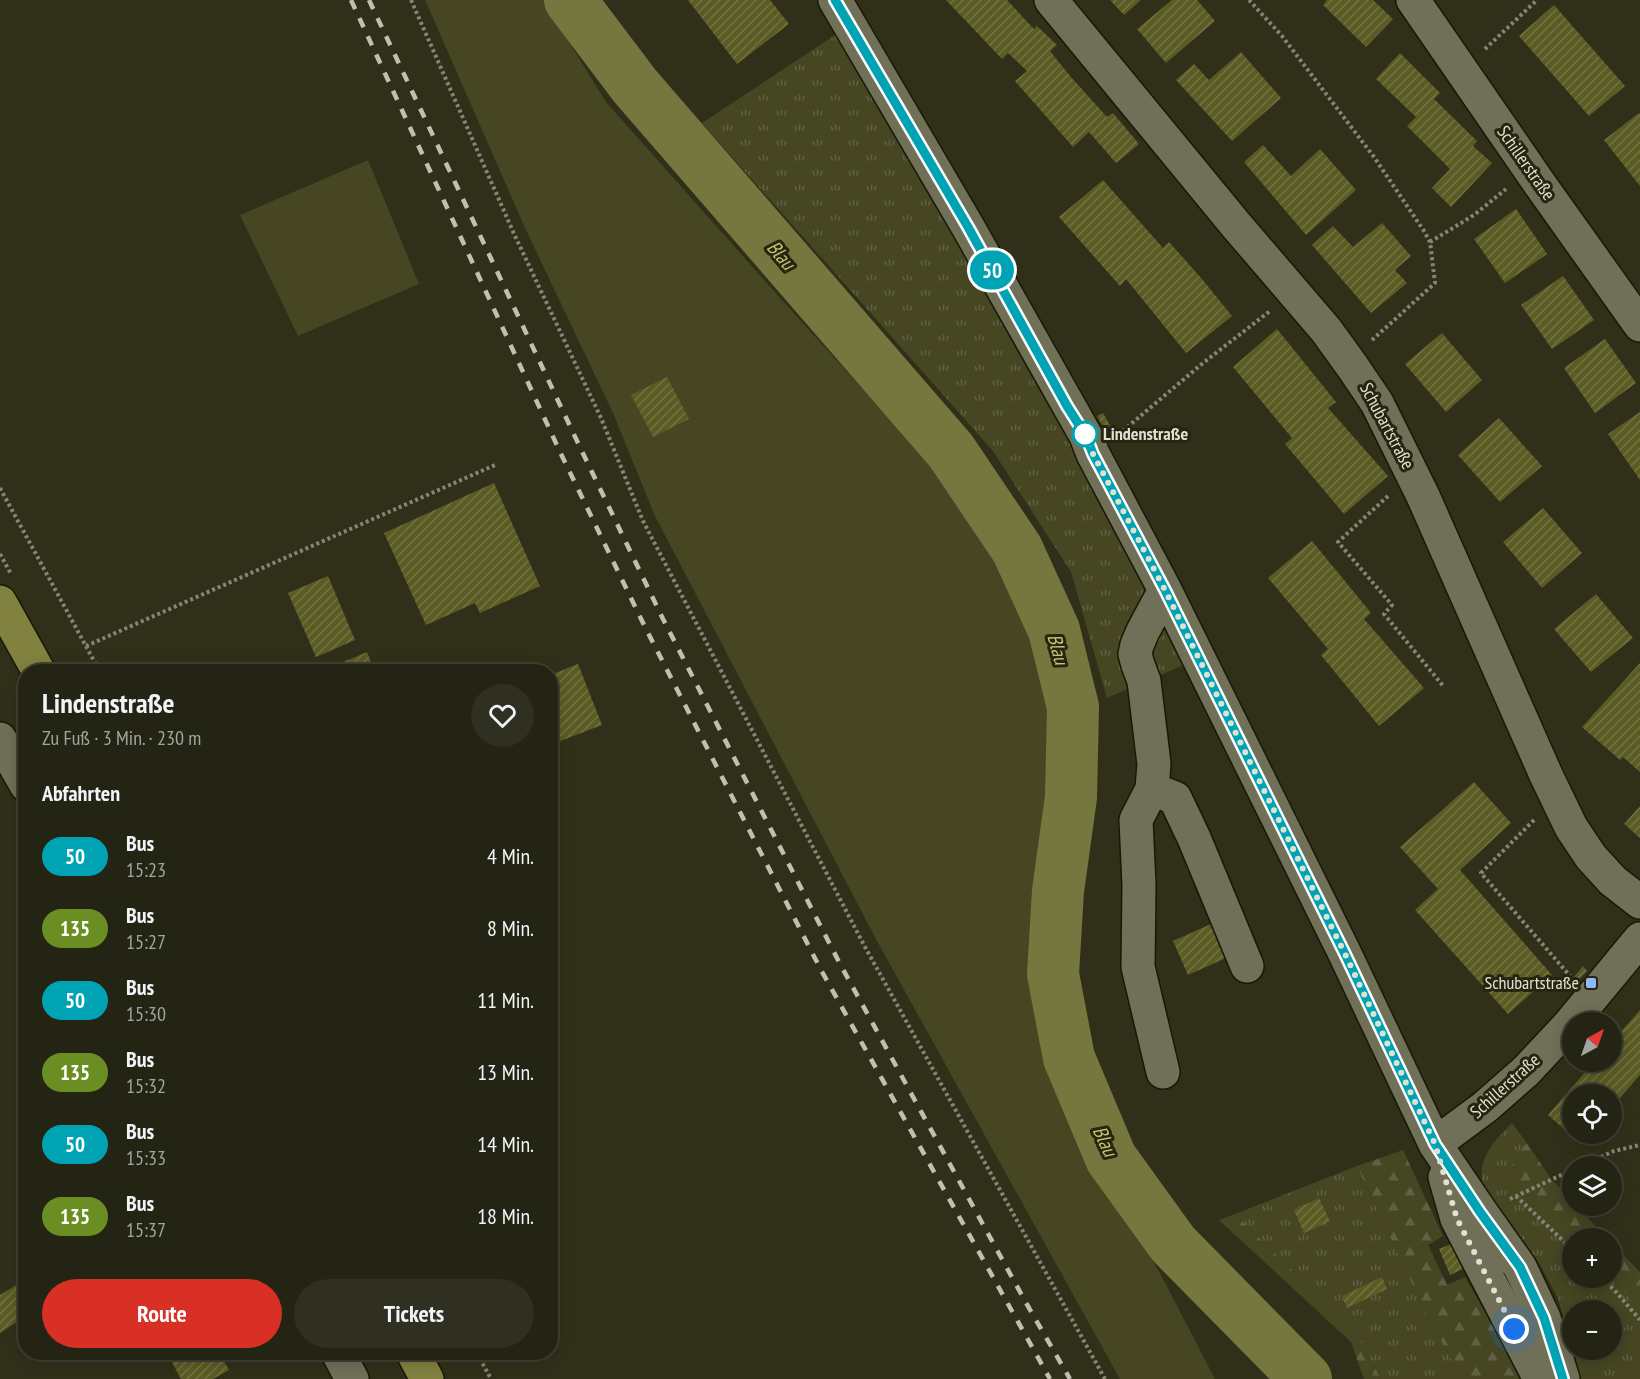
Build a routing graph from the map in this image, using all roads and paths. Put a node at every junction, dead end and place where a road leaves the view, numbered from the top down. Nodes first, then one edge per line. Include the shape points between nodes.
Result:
1 (411, 0) edge
2 (835, 0) edge
3 (1051, 0) edge
4 (1249, 0) edge
5 (1413, 0) edge
6 (1537, 0) edge
7 (1462, 71) junction
8 (1530, 170) junction
9 (1430, 242) junction
10 (1294, 292) junction
11 (1640, 325) edge
12 (1374, 338) dead end
13 (1093, 454) junction
14 (495, 465) dead end
15 (1412, 473) junction
16 (0, 488) edge
17 (1165, 590) junction
18 (0, 602) edge
19 (86, 646) junction
20 (35, 664) edge
21 (96, 664) edge
22 (1444, 687) dead end
23 (0, 740) edge
24 (18, 771) edge
25 (1152, 789) junction
26 (1556, 798) junction
27 (1640, 902) edge
28 (1640, 939) edge
29 (1247, 966) dead end
30 (1590, 999) junction
31 (1163, 1072) dead end
32 (1435, 1144) junction
33 (1640, 1145) edge
34 (1603, 1156) edge
35 (1562, 1175) edge
36 (1562, 1240) edge
37 (1611, 1288) edge
38 (1640, 1320) edge
39 (342, 1360) edge
40 (417, 1360) edge
41 (481, 1360) edge
42 (352, 1379) edge
43 (427, 1379) edge
44 (491, 1379) edge
45 (1105, 1379) edge
46 (1540, 1379) edge
47 (1563, 1379) edge

1 - 45 path via 601,418 643,521 865,947
2 - 13 street via 968,227
3 - 10 street, Schubartstraße
4 - 9 path via 1282,36 1374,157
5 - 7 street, Schillerstraße
6 - 7 path
7 - 8 street, Schillerstraße
8 - 9 path via 1474,215
8 - 11 street, Schillerstraße
9 - 12 path via 1435,284
10 - 13 path
10 - 15 street, Schubartstraße via 1377,403
13 - 17 street
14 - 19 path
15 - 22 path via 1338,542 1392,605 1384,614
15 - 26 street, Schubartstraße
16 - 19 path
17 - 25 street via 1135,654 1144,681 1154,764
17 - 32 street
18 - 20 main road
19 - 21 path
23 - 24 street
25 - 29 street via 1175,798
25 - 31 street via 1136,820 1138,967
26 - 27 street, Schubartstraße via 1591,857
26 - 30 path via 1481,873
28 - 30 street, Schillerstraße
30 - 32 street, Schillerstraße via 1526,1071
32 - 46 street via 1457,1219
32 - 47 street via 1520,1267 1544,1318
33 - 34 path
35 - 36 path via 1516,1196
37 - 38 path
39 - 42 street
40 - 43 main road
41 - 44 path

